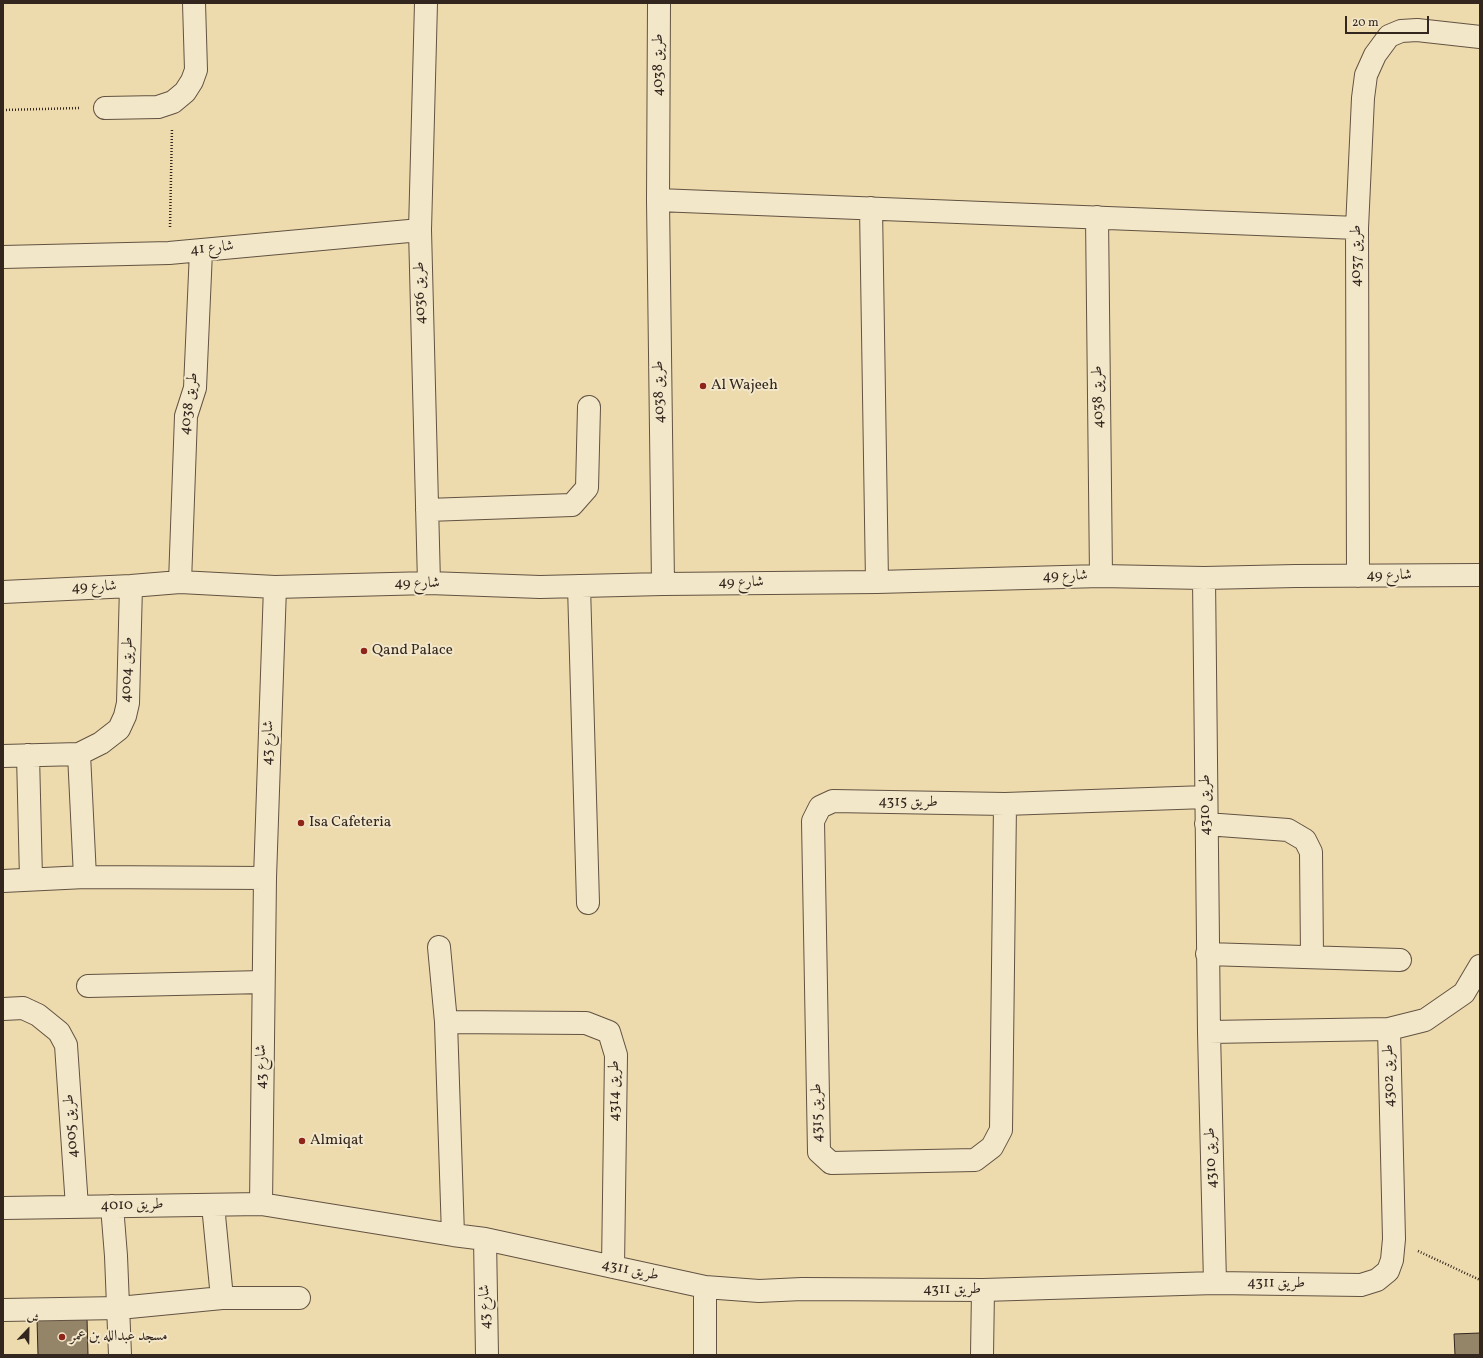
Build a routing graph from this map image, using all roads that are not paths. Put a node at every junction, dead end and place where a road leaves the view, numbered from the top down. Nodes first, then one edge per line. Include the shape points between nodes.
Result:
1 (194, 3) edge
2 (426, 3) edge
3 (659, 3) edge
4 (1480, 37) edge
5 (105, 108) road end
6 (658, 200) junction
7 (871, 208) junction
8 (1097, 217) junction
9 (1357, 228) junction
10 (420, 230) junction
11 (201, 250) junction
12 (3, 257) edge
13 (589, 407) dead end
14 (427, 510) junction
15 (1480, 575) edge
16 (1101, 576) junction
17 (1358, 576) junction
18 (1204, 578) junction
19 (180, 582) junction
20 (877, 582) junction
21 (429, 583) junction
22 (663, 584) junction
23 (131, 586) junction
24 (579, 586) junction
25 (275, 587) junction
26 (3, 592) edge
27 (79, 754) junction
28 (28, 755) junction
29 (3, 756) edge
30 (1206, 797) junction
31 (1005, 804) junction
32 (1206, 824) junction
33 (85, 877) junction
34 (265, 878) junction
35 (31, 879) junction
36 (3, 881) edge
37 (588, 903) dead end
38 (439, 947) dead end
39 (1207, 954) junction
40 (1312, 957) junction
41 (1400, 960) dead end
42 (1480, 966) edge
43 (263, 982) junction
44 (88, 986) dead end
45 (3, 1009) edge
46 (446, 1022) junction
47 (1389, 1029) junction
48 (1208, 1032) junction
49 (261, 1204) junction
50 (213, 1205) junction
51 (112, 1206) junction
52 (77, 1207) junction
53 (3, 1208) edge
54 (453, 1235) junction
55 (485, 1239) junction
56 (1394, 1239) joint
57 (613, 1267) junction
58 (1215, 1283) junction
59 (705, 1288) junction
60 (983, 1290) junction
61 (222, 1298) junction
62 (299, 1298) dead end
63 (119, 1308) junction
64 (3, 1310) edge
65 (120, 1355) edge
66 (487, 1355) edge
67 (705, 1355) edge
68 (982, 1355) edge

1 - 5 street via 196,70 185,92 173,102 158,107
2 - 10 street, طريق 4036
3 - 6 street, طريق 4038
4 - 9 street, طريق 4037 via 1417,30 1401,31 1389,36 1375,55 1366,75 1363,98
6 - 7 street
6 - 22 street, طريق 4038
7 - 8 street
7 - 20 street
8 - 9 street
8 - 16 street, طريق 4038
9 - 17 street, طريق 4037
10 - 11 street, شارع 41
10 - 14 street, طريق 4036
11 - 12 street, شارع 41
11 - 19 street, طريق 4038 via 195,388 186,416
13 - 14 street via 587,488 572,505
14 - 21 street, طريق 4036
15 - 17 street, شارع 49
16 - 18 street, شارع 49
16 - 20 street, شارع 49
17 - 18 street, شارع 49
18 - 30 street, طريق 4310
19 - 23 street, شارع 49
19 - 25 street, شارع 49
20 - 22 street, شارع 49
21 - 24 street, شارع 49
21 - 25 street, شارع 49
22 - 24 street, شارع 49
23 - 26 street, شارع 49
23 - 27 street, طريق 4004 via 128,703 125,716 119,729 101,743
24 - 37 street
25 - 34 street, شارع 43
27 - 28 street, طريق 4004
27 - 33 street
28 - 29 street, طريق 4004
28 - 35 street
30 - 31 street, طريق 4315
30 - 32 street, طريق 4310
31 - 31 street, طريق 4315 via 833,802 820,807 813,821 819,1152 831,1162 975,1160 992,1147 1001,1130
32 - 39 street, طريق 4310
32 - 40 street via 1288,830 1305,840 1311,852
33 - 34 street
33 - 35 street
34 - 43 street, شارع 43
35 - 36 street
38 - 46 street
39 - 40 street
39 - 48 street, طريق 4310
40 - 41 street
42 - 47 street, طريق 4302 via 1464,993 1426,1020
43 - 44 street
43 - 49 street, شارع 43
45 - 52 street, طريق 4005 via 23,1008 38,1015 59,1032 66,1045
46 - 54 street
46 - 57 street, طريق 4314 via 586,1023 609,1032 616,1055
47 - 48 street
47 - 56 street, طريق 4302
48 - 58 street, طريق 4310
49 - 50 street, طريق 4010
49 - 54 street
50 - 51 street, طريق 4010
50 - 61 street
51 - 52 street, طريق 4010
51 - 63 street
52 - 53 street, طريق 4010
54 - 55 street
55 - 57 street, طريق 4311
55 - 66 street, شارع 43
56 - 58 street, طريق 4311 via 1388,1271 1377,1280 1367,1283
57 - 59 street, طريق 4311
58 - 60 street, طريق 4311
59 - 60 street, طريق 4311 via 759,1291
59 - 67 street
60 - 68 street
61 - 62 street
61 - 63 street
63 - 64 street
63 - 65 street

